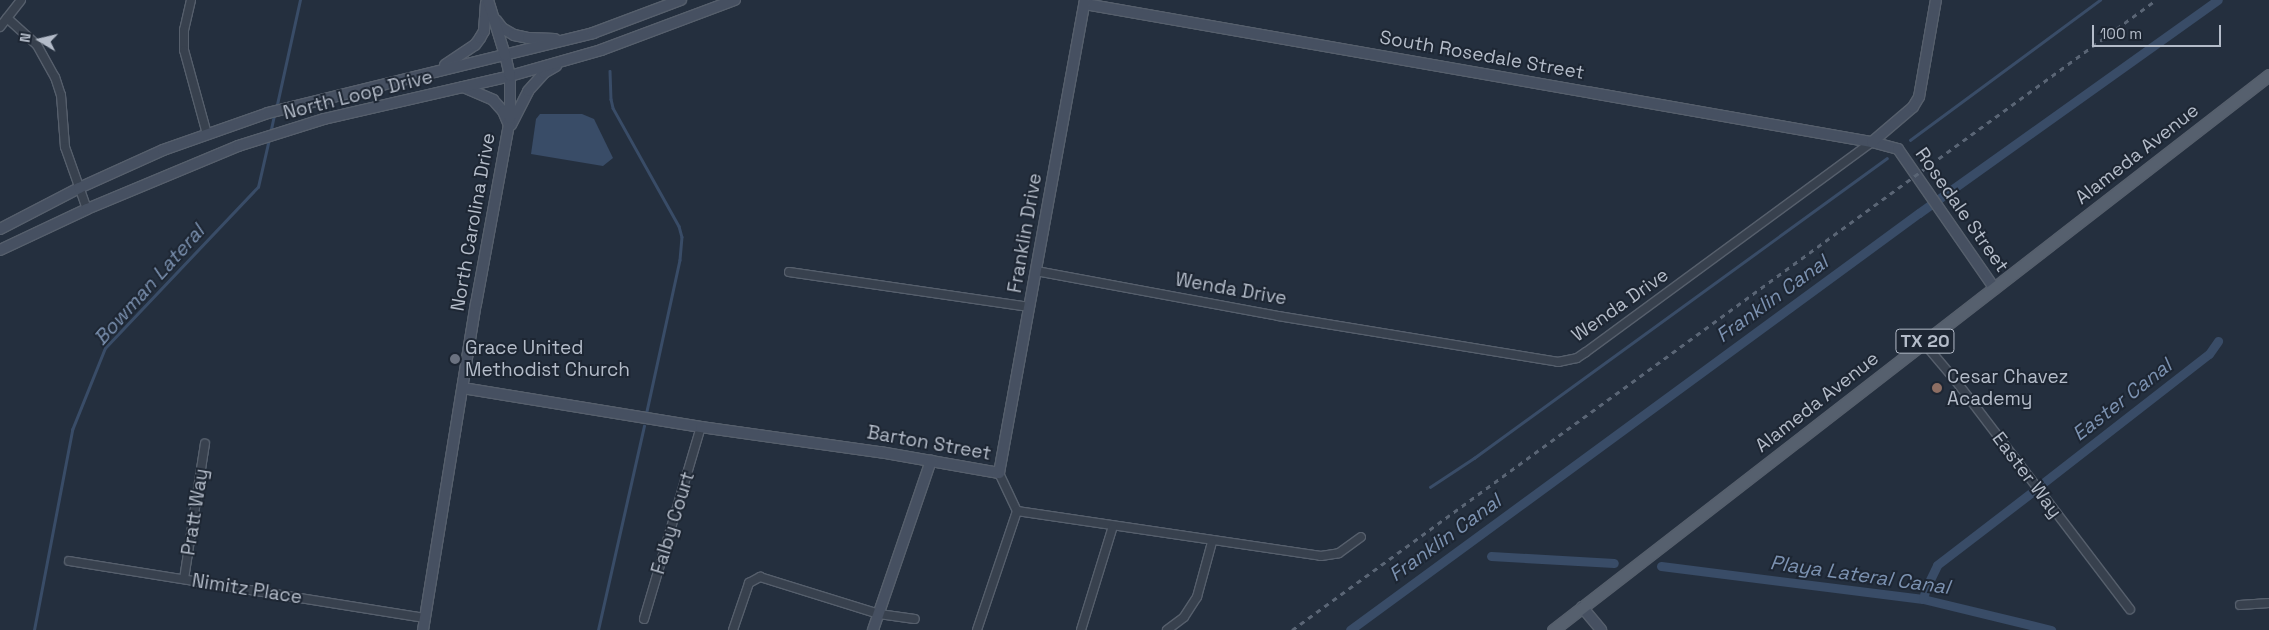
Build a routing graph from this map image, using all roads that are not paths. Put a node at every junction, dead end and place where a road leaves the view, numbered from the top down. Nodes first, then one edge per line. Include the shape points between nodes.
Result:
1 (20, 0) edge
2 (191, 0) edge
3 (487, 0) edge
4 (681, 0) edge
5 (735, 0) edge
6 (1936, 0) edge
7 (1085, 2) edge
8 (714, 4) edge
9 (493, 17) junction
10 (7, 18) junction
11 (0, 27) edge
12 (569, 39) junction
13 (505, 55) junction
14 (564, 61) junction
15 (438, 70) junction
16 (2269, 75) edge
17 (510, 76) junction
18 (462, 87) junction
19 (508, 124) junction
20 (207, 134) junction
21 (506, 135) junction
22 (1872, 142) junction
23 (79, 188) junction
24 (87, 208) junction
25 (0, 229) edge
26 (0, 250) edge
27 (1036, 271) junction
28 (789, 272) dead end
29 (1995, 289) junction
30 (1029, 307) junction
31 (1923, 342) junction
32 (463, 388) junction
33 (701, 427) junction
34 (205, 444) dead end
35 (931, 461) junction
36 (999, 473) junction
37 (1017, 512) junction
38 (1113, 526) junction
39 (1361, 537) dead end
40 (1212, 542) junction
41 (69, 562) dead end
42 (184, 579) junction
43 (2269, 603) edge
44 (2240, 605) dead end
45 (1582, 608) junction
46 (2130, 609) dead end
47 (879, 614) junction
48 (425, 618) junction
49 (644, 619) dead end
50 (915, 619) dead end
51 (423, 630) edge
52 (734, 630) edge
53 (873, 630) edge
54 (977, 630) edge
55 (1081, 630) edge
56 (1167, 630) edge
57 (1553, 630) edge
58 (1601, 630) edge

1 - 10 street
2 - 20 street via 184,30 184,50
3 - 9 main road, North Carolina Drive
3 - 15 main road via 484,31 480,38 475,45
4 - 12 main road, North Loop Drive
5 - 8 main road, North Loop Drive
6 - 22 main road, Wenda Drive via 1919,97 1913,107
7 - 22 main road, South Rosedale Street
7 - 27 main road, Franklin Drive
8 - 14 main road, North Loop Drive via 601,50
9 - 12 main road via 514,35
9 - 13 main road, North Carolina Drive
10 - 11 street
10 - 23 street via 37,45 55,77 65,147
12 - 13 main road, North Loop Drive
13 - 15 main road, North Loop Drive
13 - 17 main road, North Carolina Drive
14 - 17 main road, North Loop Drive
14 - 21 main road via 544,74 528,91
15 - 20 main road, North Loop Drive via 295,105
16 - 29 main road, Alameda Avenue / TX 20
17 - 18 main road, North Loop Drive
17 - 19 main road, North Carolina Drive
18 - 19 main road via 493,100
18 - 24 main road, North Loop Drive via 288,130
19 - 21 main road, North Carolina Drive
20 - 23 main road, North Loop Drive
21 - 32 main road, North Carolina Drive
22 - 27 street, Wenda Drive via 1586,352 1577,358 1558,362
22 - 29 main road, Rosedale Street via 1898,149
23 - 24 street
23 - 25 main road, North Loop Drive
24 - 26 main road, North Loop Drive
27 - 30 main road, Franklin Drive
28 - 30 street
29 - 31 main road, Alameda Avenue / TX 20
30 - 36 main road, Franklin Drive
31 - 45 main road, Alameda Avenue / TX 20
31 - 46 street, Easter Way
32 - 33 main road, Barton Street
32 - 48 main road, North Carolina Drive
33 - 35 main road, Barton Street
33 - 49 street, Falby Court
34 - 42 street, Pratt Way
35 - 36 main road, Barton Street
35 - 47 main road
36 - 37 street, Barton Street
37 - 38 street
37 - 54 street
38 - 40 street
38 - 55 street
39 - 40 street via 1338,553 1321,556
40 - 56 street via 1197,597 1184,617
41 - 42 street, Nimitz Place
42 - 48 street, Nimitz Place
43 - 44 street
45 - 57 main road, Alameda Avenue / TX 20
45 - 58 main road
47 - 50 street
47 - 52 street via 760,577 750,582
47 - 53 main road
48 - 51 main road, North Carolina Drive

